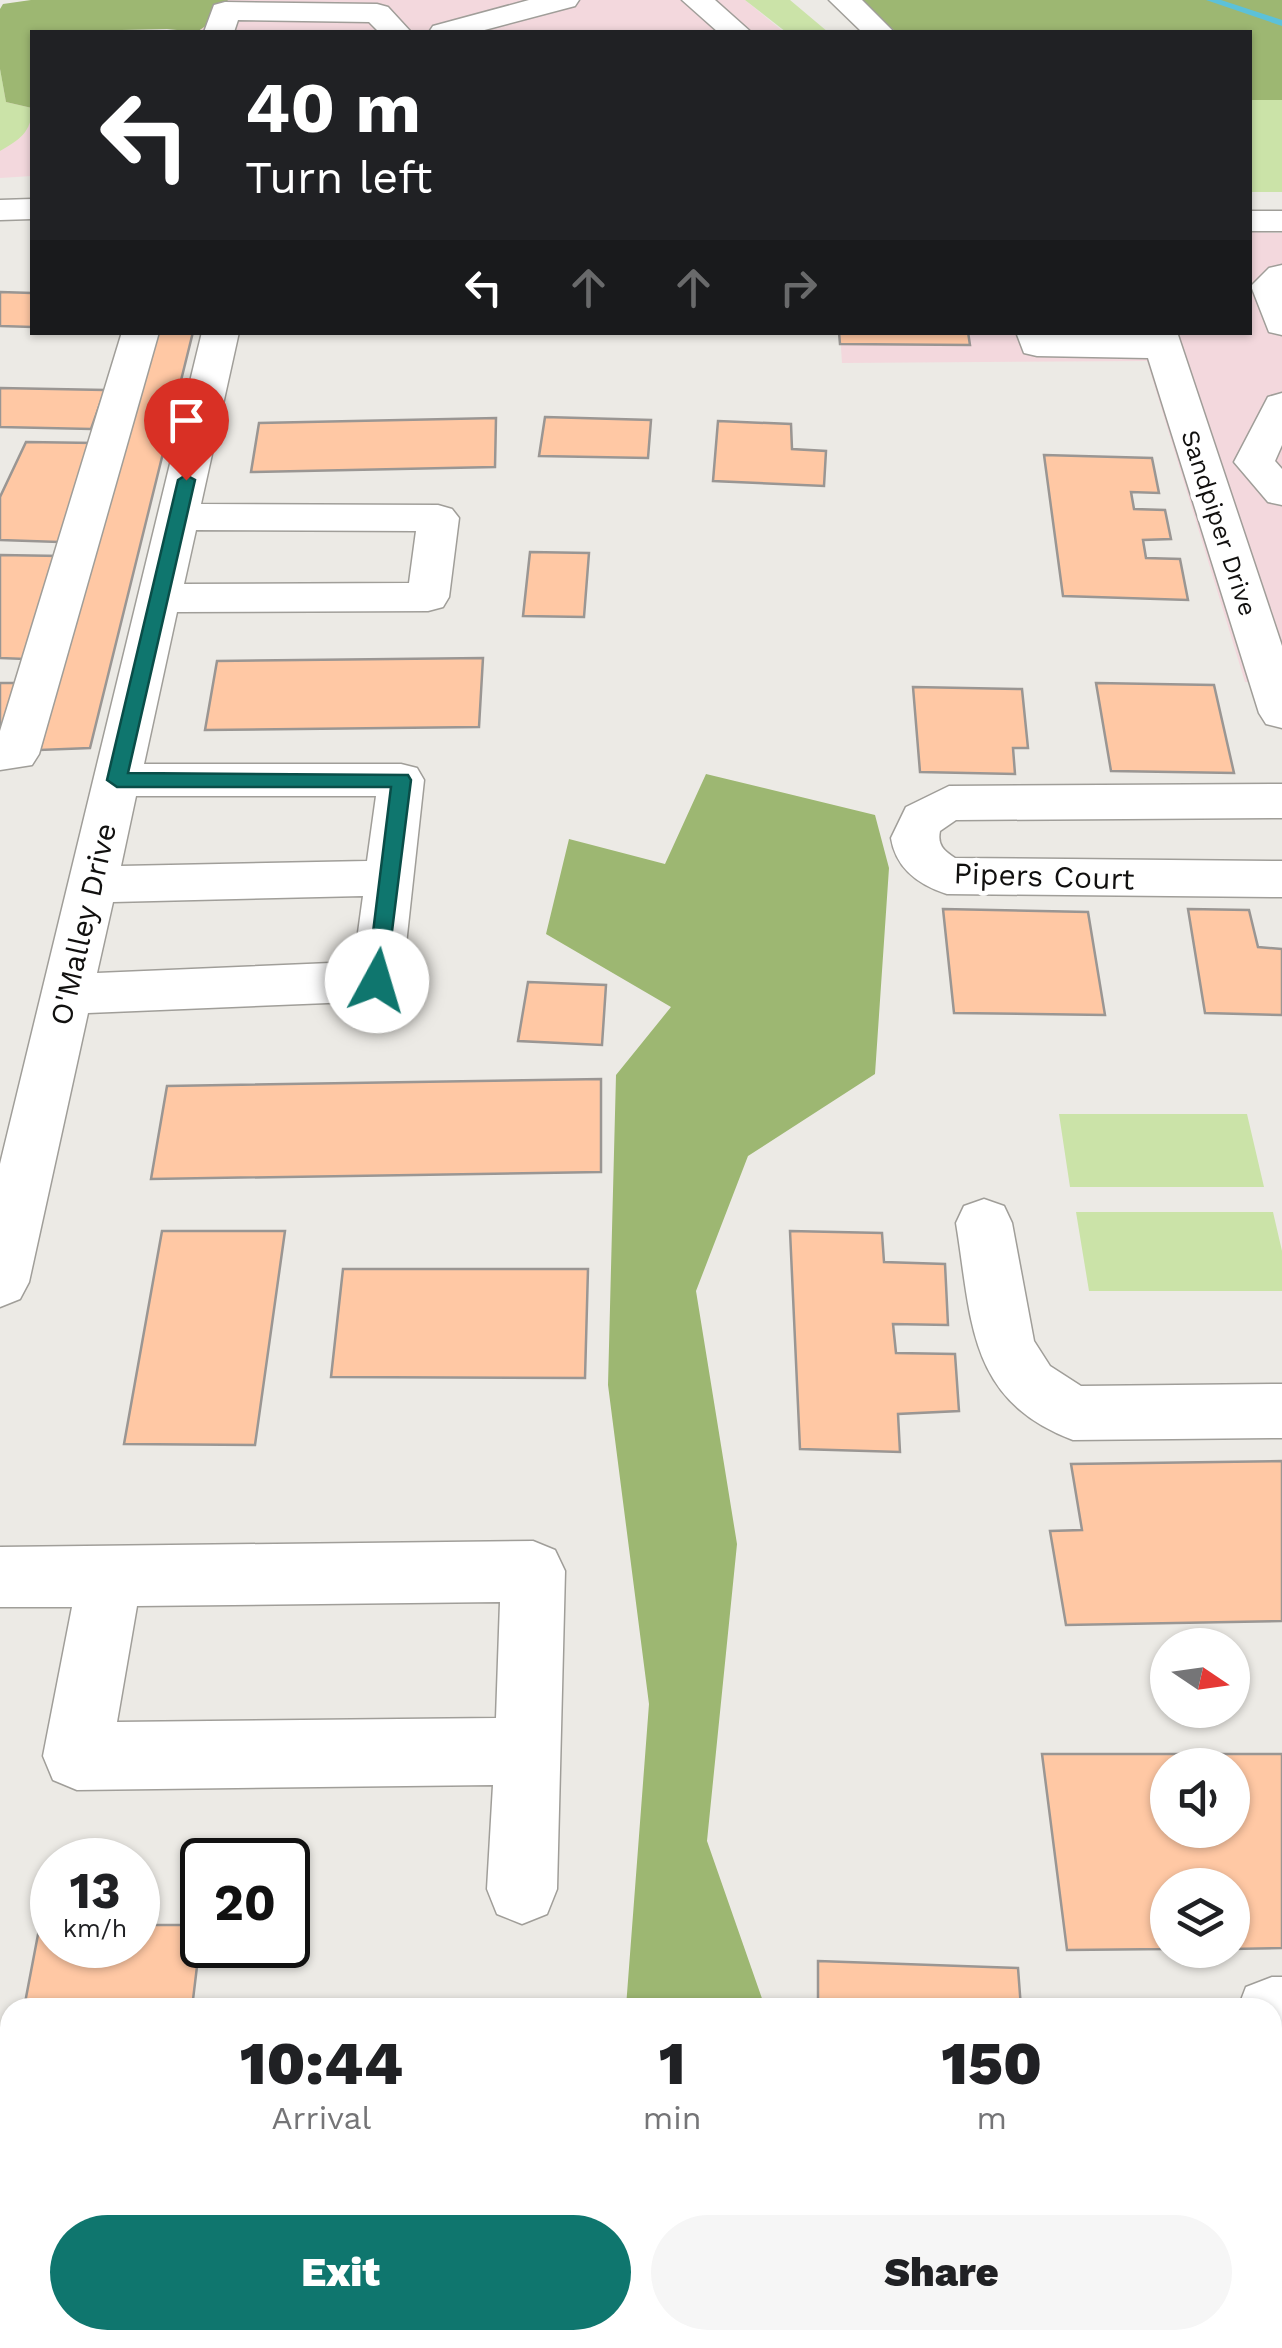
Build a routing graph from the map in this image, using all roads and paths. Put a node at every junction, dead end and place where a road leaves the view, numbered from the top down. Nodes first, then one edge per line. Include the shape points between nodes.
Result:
1 (564, 0) edge
2 (696, 0) edge
3 (811, 0) edge
4 (844, 0) edge
5 (219, 30) edge
6 (394, 30) edge
7 (452, 30) edge
8 (734, 30) edge
9 (844, 30) edge
10 (878, 30) edge
11 (30, 208) edge
12 (0, 210) edge
13 (1252, 221) edge
14 (1282, 221) edge
15 (1282, 276) edge
16 (1282, 324) edge
17 (140, 335) edge
18 (219, 335) edge
19 (1035, 335) edge
20 (1160, 340) edge
21 (1282, 405) edge
22 (1282, 493) edge
23 (178, 516) junction
24 (158, 598) junction
25 (1267, 629) edge
26 (1282, 713) edge
27 (0, 754) edge
28 (117, 780) junction
29 (1282, 801) edge
30 (388, 878) junction
31 (1282, 879) edge
32 (92, 885) junction
33 (67, 994) junction
34 (984, 1222) dead end
35 (0, 1282) edge
36 (1282, 1411) edge
37 (110, 1576) junction
38 (0, 1577) edge
39 (528, 1751) junction
40 (522, 1889) dead end

1 - 7 street
2 - 8 street
3 - 9 street
4 - 10 street
5 - 6 street via 224,11 378,13
11 - 12 street
13 - 14 street
15 - 16 street via 1268,286
17 - 27 street via 16,754
18 - 23 street, O'Malley Drive
19 - 20 street via 1037,346
20 - 25 street, Sandpiper Drive
21 - 22 street via 1254,462
23 - 24 street, O'Malley Drive
23 - 24 street via 438,518 428,598
24 - 28 street, O'Malley Drive
25 - 26 street, Sandpiper Drive
28 - 30 street via 402,780
28 - 32 street, O'Malley Drive
29 - 31 street, Pipers Court via 949,802 931,809 914,834 916,852 947,876
30 - 32 street
30 - 33 street via 377,981
32 - 33 street, O'Malley Drive
33 - 35 street, O'Malley Drive
34 - 36 street via 1006,1348 1029,1386 1073,1413
37 - 38 street
37 - 39 street via 533,1572
37 - 39 street via 77,1756
39 - 40 street

